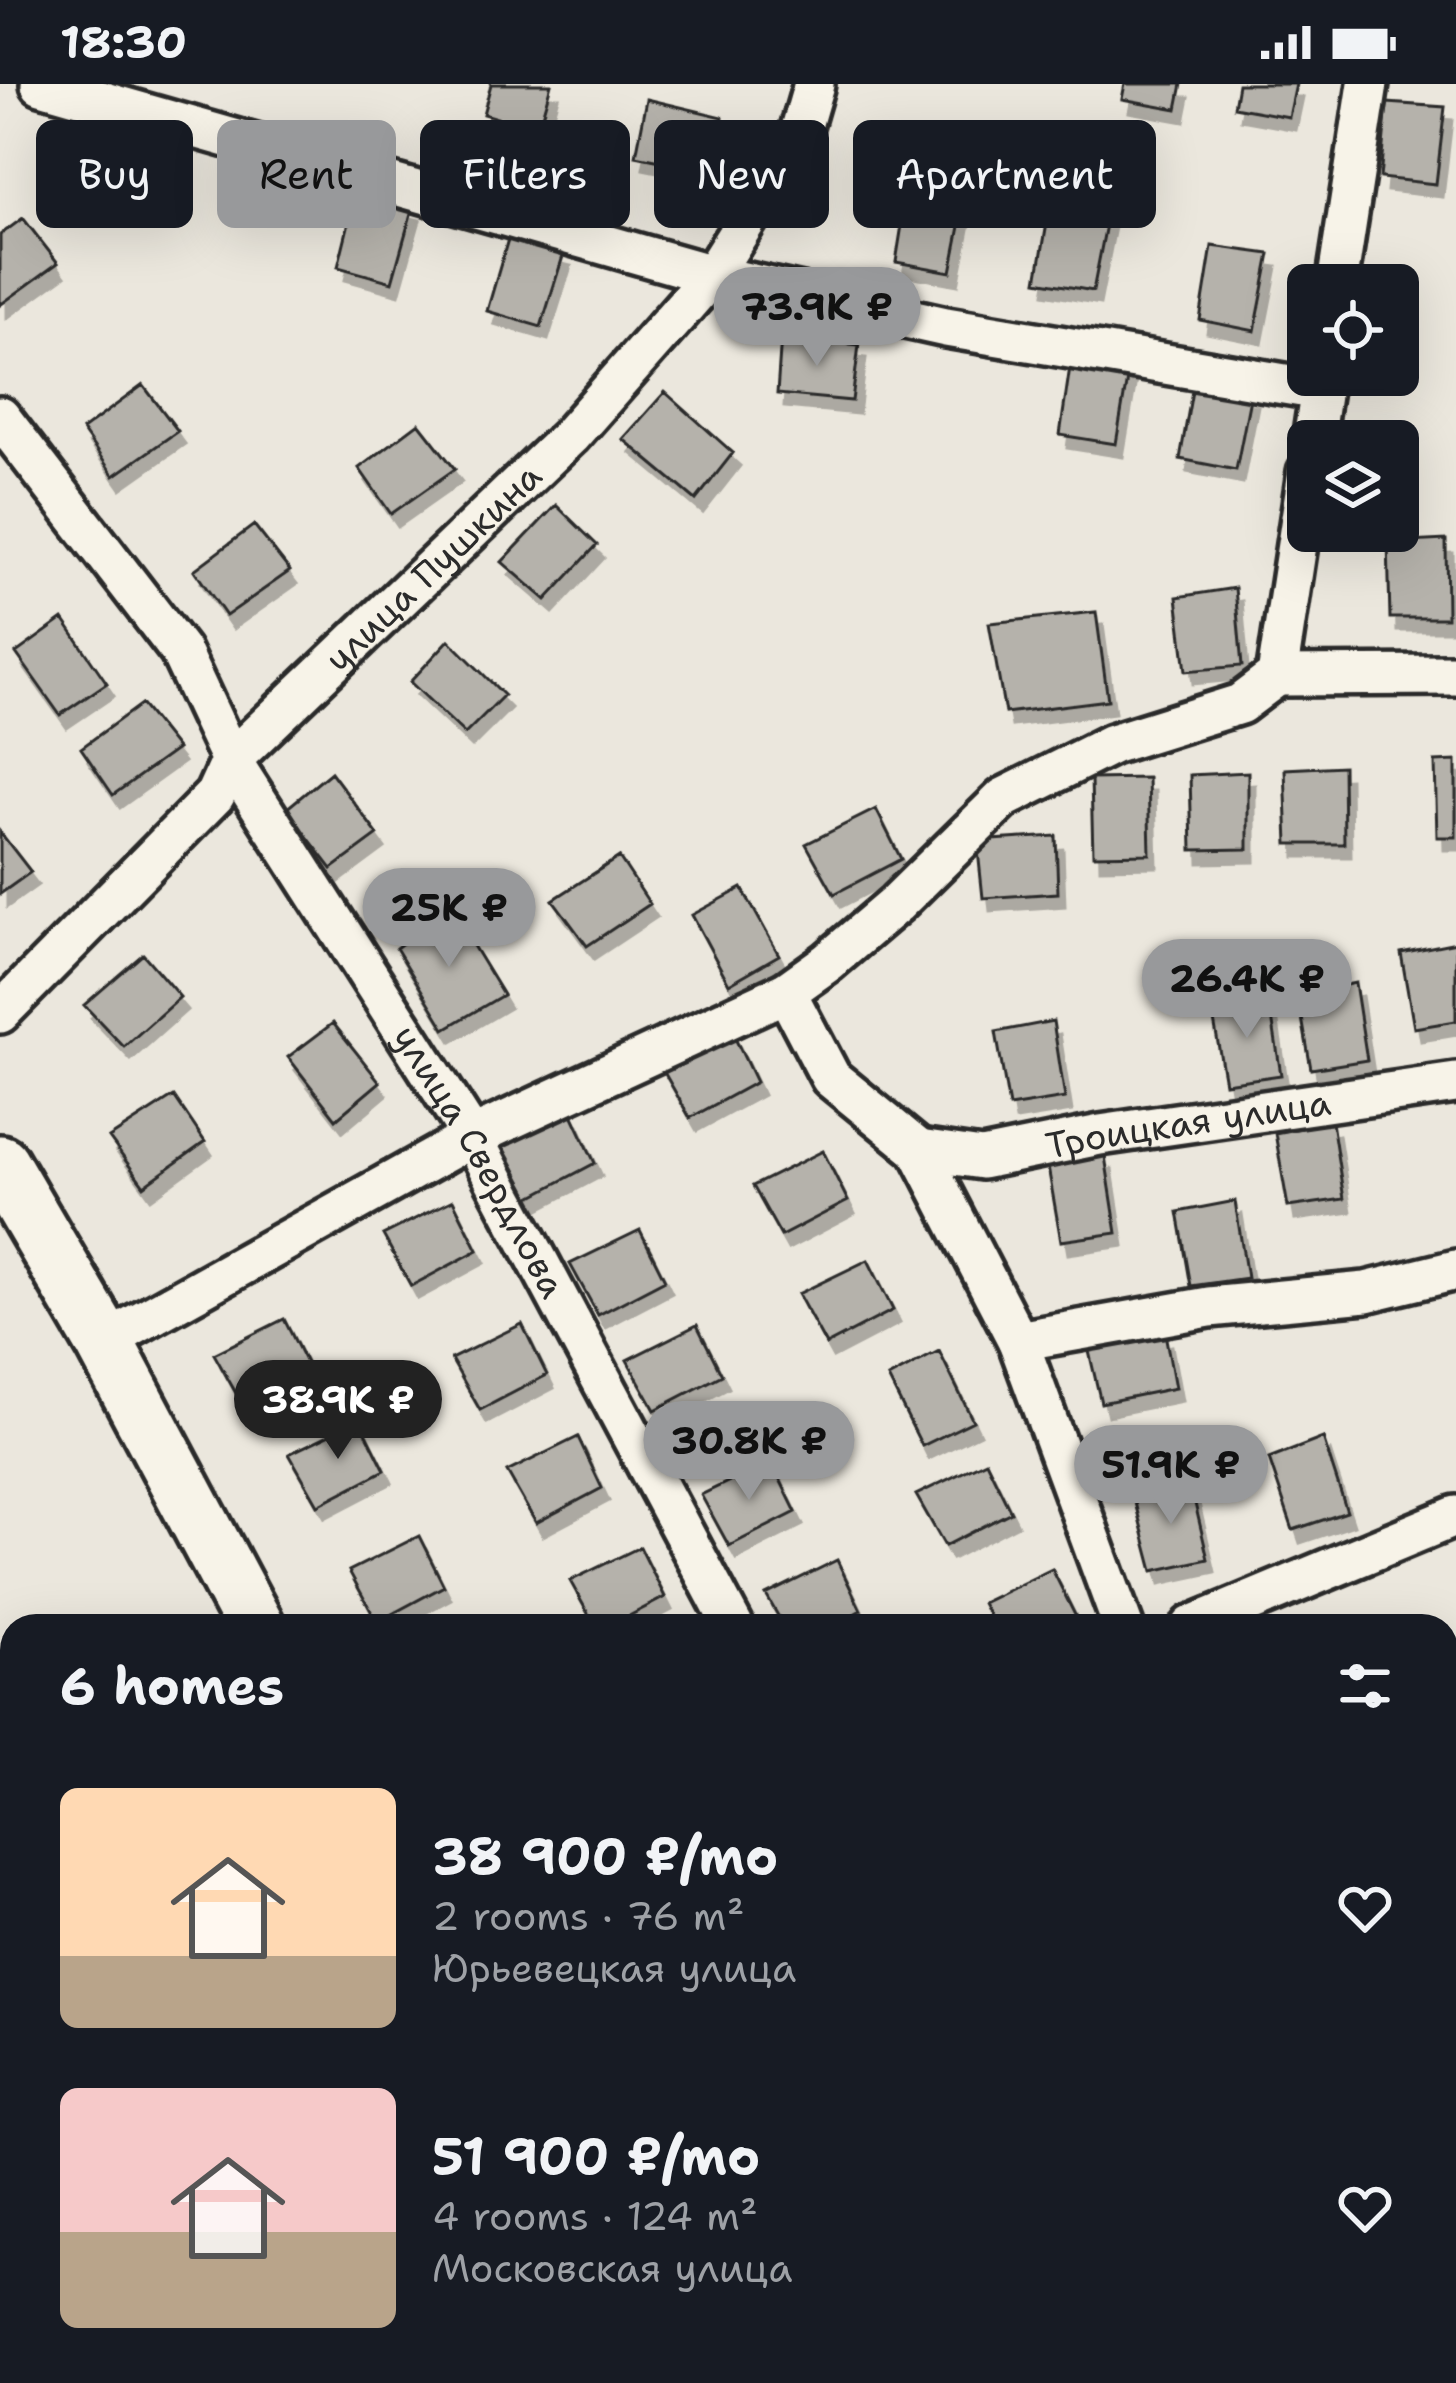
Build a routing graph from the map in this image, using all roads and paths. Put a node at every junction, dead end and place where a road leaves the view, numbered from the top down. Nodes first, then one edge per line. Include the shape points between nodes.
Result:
1 (41, 84) edge
2 (814, 84) edge
3 (1367, 84) edge
4 (1339, 264) edge
5 (712, 275) junction
6 (1287, 377) edge
7 (0, 417) edge
8 (1296, 552) edge
9 (1456, 675) edge
10 (1277, 676) junction
11 (231, 760) junction
12 (786, 992) junction
13 (0, 1013) edge
14 (1456, 1083) edge
15 (472, 1137) junction
16 (920, 1150) junction
17 (0, 1164) edge
18 (1456, 1270) edge
19 (1018, 1341) junction
20 (104, 1342) junction
21 (1456, 1516) edge
22 (249, 1614) edge
23 (727, 1614) edge
24 (1119, 1614) edge
25 (1221, 1614) edge

1 - 5 street
2 - 5 street, улица Пушкина via 799,136
3 - 4 street
5 - 6 street via 946,327
5 - 11 street, улица Пушкина via 570,436
7 - 11 street, улица Свердлова via 180,651
8 - 10 street
9 - 10 street
10 - 12 street via 1240,704 1112,744 1004,798 896,904
11 - 13 street, улица Пушкина via 215,794
11 - 15 street, улица Свердлова
12 - 15 street
12 - 16 street via 831,1078
14 - 16 street, Троицкая улица via 982,1159
15 - 20 street
15 - 23 street, улица Свердлова
16 - 19 street
17 - 20 main road
18 - 19 street via 1366,1292 1210,1307
19 - 24 street
20 - 22 main road
21 - 25 street

